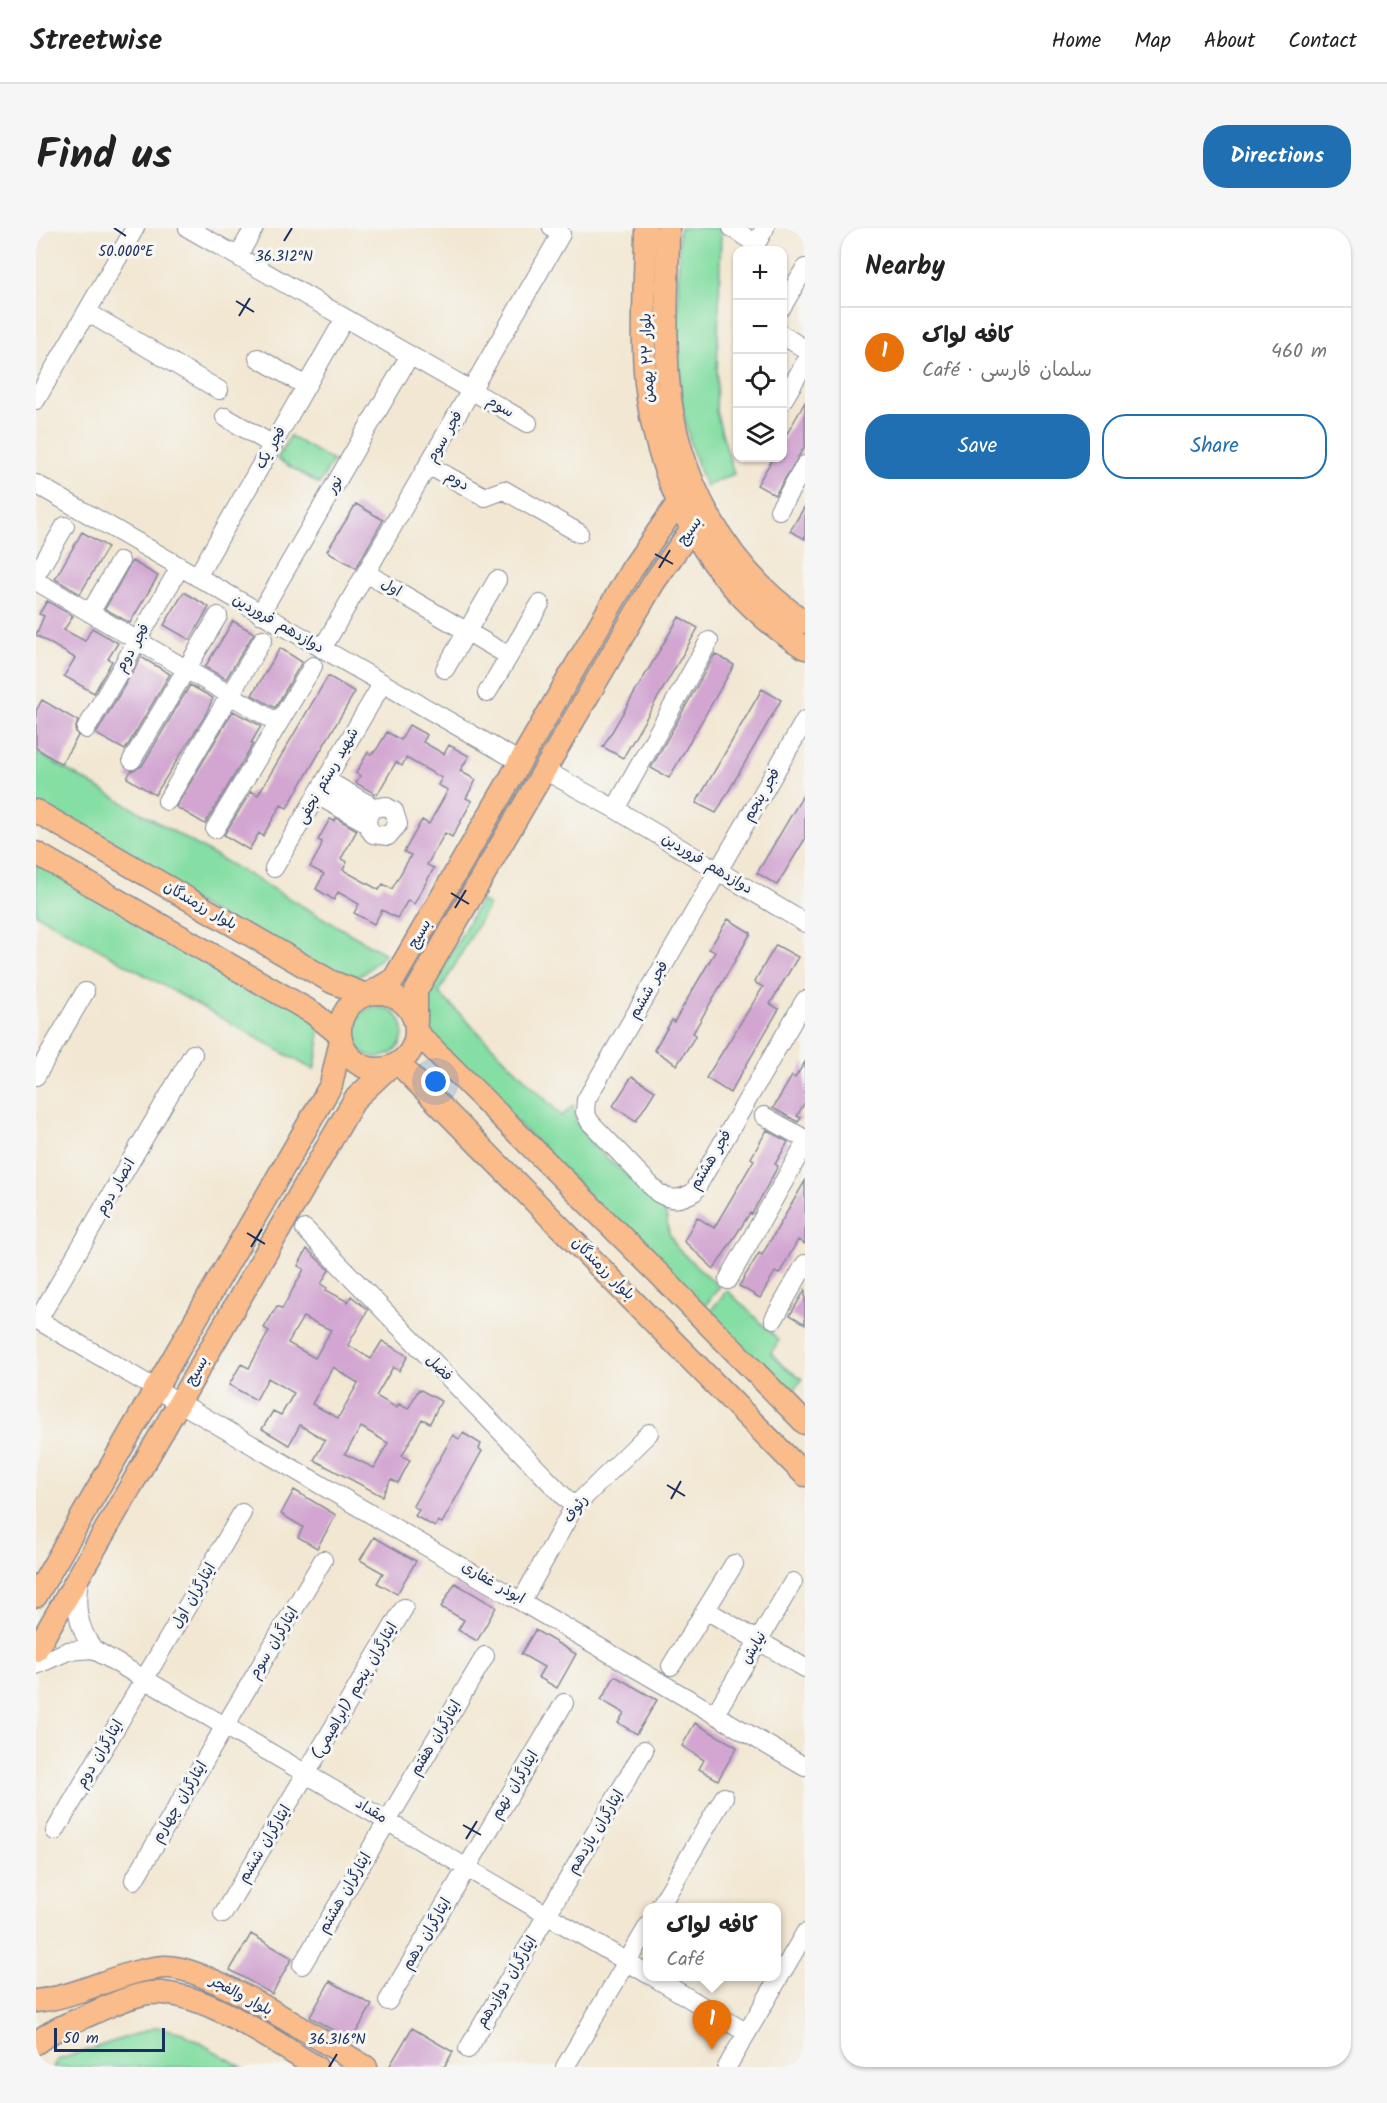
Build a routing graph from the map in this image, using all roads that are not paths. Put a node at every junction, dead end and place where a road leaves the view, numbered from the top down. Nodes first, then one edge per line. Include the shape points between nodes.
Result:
1 (135, 228) edge
2 (188, 228) edge
3 (254, 228) edge
4 (552, 228) edge
5 (646, 228) edge
6 (668, 228) edge
7 (732, 228) edge
8 (765, 228) edge
9 (238, 256) junction
10 (805, 268) edge
11 (787, 300) edge
12 (87, 312) junction
13 (345, 318) junction
14 (787, 338) edge
15 (805, 349) edge
16 (410, 355) junction
17 (258, 358) dead end
18 (805, 363) edge
19 (306, 386) junction
20 (219, 390) dead end
21 (471, 391) junction
22 (787, 395) edge
23 (36, 400) edge
24 (225, 417) dead end
25 (528, 423) dead end
26 (273, 445) junction
27 (428, 465) junction
28 (805, 465) edge
29 (36, 484) edge
30 (678, 503) junction
31 (705, 510) junction
32 (779, 510) dead end
33 (65, 526) dead end
34 (691, 529) junction
35 (579, 533) dead end
36 (120, 561) dead end
37 (180, 567) junction
38 (366, 573) junction
39 (36, 575) edge
40 (197, 577) junction
41 (497, 580) dead end
42 (36, 581) edge
43 (540, 604) dead end
44 (90, 613) junction
45 (260, 614) junction
46 (218, 616) dead end
47 (805, 622) edge
48 (467, 632) junction
49 (264, 639) dead end
50 (138, 640) junction
51 (709, 641) dead end
52 (805, 648) edge
53 (322, 649) junction
54 (509, 656) junction
55 (313, 666) dead end
56 (187, 669) junction
57 (445, 669) dead end
58 (382, 684) junction
59 (487, 693) dead end
60 (230, 695) junction
61 (805, 720) edge
62 (278, 723) junction
63 (86, 729) dead end
64 (132, 760) dead end
65 (520, 762) junction
66 (546, 771) junction
67 (322, 787) junction
68 (167, 801) dead end
69 (615, 809) junction
70 (36, 810) edge
71 (371, 815) dead end
72 (215, 829) dead end
73 (36, 853) edge
74 (274, 868) dead end
75 (719, 871) junction
76 (805, 923) edge
77 (85, 992) dead end
78 (368, 994) junction
79 (805, 1000) edge
80 (416, 1028) junction
81 (340, 1037) junction
82 (193, 1054) dead end
83 (393, 1067) junction
84 (36, 1076) edge
85 (585, 1112) joint
86 (764, 1116) dead end
87 (805, 1139) edge
88 (805, 1144) edge
89 (305, 1229) dead end
90 (805, 1264) edge
91 (728, 1280) dead end
92 (37, 1319) edge
93 (774, 1319) dead end
94 (155, 1390) junction
95 (179, 1404) junction
96 (805, 1424) edge
97 (649, 1433) dead end
98 (805, 1475) edge
99 (574, 1507) junction
100 (242, 1513) dead end
101 (323, 1560) dead end
102 (734, 1564) dead end
103 (80, 1574) junction
104 (793, 1582) dead end
105 (36, 1596) edge
106 (522, 1600) junction
107 (404, 1608) dead end
108 (706, 1610) junction
109 (758, 1641) junction
110 (93, 1649) junction
111 (36, 1650) edge
112 (485, 1656) dead end
113 (36, 1665) edge
114 (671, 1666) dead end
115 (805, 1668) edge
116 (146, 1678) junction
117 (564, 1702) dead end
118 (715, 1714) junction
119 (226, 1725) junction
120 (644, 1750) dead end
121 (805, 1767) edge
122 (307, 1773) junction
123 (724, 1797) dead end
124 (388, 1821) junction
125 (55, 1831) dead end
126 (466, 1867) junction
127 (135, 1880) dead end
128 (662, 1903) edge
129 (224, 1914) dead end
130 (547, 1915) junction
131 (643, 1935) edge
132 (804, 1938) edge
133 (627, 1962) junction
134 (303, 1965) dead end
135 (643, 1971) edge
136 (781, 1976) edge
137 (659, 1981) edge
138 (778, 1981) edge
139 (36, 2001) edge
140 (388, 2001) dead end
141 (747, 2033) junction
142 (36, 2043) edge
143 (468, 2049) dead end
144 (316, 2067) edge
145 (366, 2067) edge
146 (565, 2067) edge
147 (727, 2067) edge

1 - 12 street
2 - 9 street, سوم
3 - 9 street
4 - 21 street, فجر سوم via 561,234
5 - 30 main road, بلوار ۲۲ بهمن via 646,381 665,471
6 - 31 main road, بلوار ۲۲ بهمن via 669,391 685,463
7 - 8 street via 756,243
9 - 13 street, سوم
10 - 11 street
12 - 20 street
12 - 23 street
13 - 16 street, سوم
13 - 19 street, فجر یک
14 - 15 street
16 - 21 street, سوم
16 - 45 street, نور
17 - 19 street
18 - 22 street
19 - 26 street, فجر یک
21 - 25 street, سوم
21 - 27 street, فجر سوم
24 - 26 street
26 - 40 street, فجر یک
27 - 35 street, دوم via 485,497 504,490
27 - 38 street, فجر سوم
28 - 32 street
29 - 37 street, دوازدهم فروردین
30 - 31 main road, بسیج
30 - 34 main road, بلوار ۲۲ بهمن
30 - 65 main road, بسیج via 632,569
31 - 34 main road, بسیج
31 - 47 main road, بلوار ۲۲ بهمن via 731,552
33 - 39 street
34 - 52 main road, بلوار ۲۲ بهمن via 714,566 750,605
34 - 66 main road, بسیج via 654,582
36 - 44 street
37 - 40 street, دوازدهم فروردین
37 - 50 street, فجر دوم
38 - 48 street, اول
38 - 53 street, فجر سوم
40 - 45 street, دوازدهم فروردین
41 - 48 street
42 - 44 street
43 - 54 street
44 - 50 street
45 - 53 street, دوازدهم فروردین
46 - 56 street
48 - 54 street, اول
48 - 57 street
49 - 60 street
50 - 56 street
50 - 63 street, فجر دوم
51 - 69 street
53 - 58 street, دوازدهم فروردین
54 - 59 street
55 - 62 street
56 - 60 street
56 - 64 street
58 - 65 street, دوازدهم فروردین
58 - 67 street, شهید رستم نجفی
60 - 62 street
60 - 68 street
61 - 75 street, فجر پنجم
62 - 72 street
65 - 78 main road, بسیج via 394,978
66 - 69 street, دوازدهم فروردین
66 - 80 main road, بسیج via 416,991
67 - 71 street
67 - 74 street, شهید رستم نجفی
69 - 75 street, دوازدهم فروردین
70 - 78 main road, بلوار رزمندگان via 332,982
73 - 81 main road via 313,1013
75 - 76 street, دوازدهم فروردین
75 - 85 street, فجر ششم via 586,1100
77 - 84 street
78 - 80 main road via 384,993 399,998 410,1009
78 - 81 main road via 346,1010
79 - 85 street, فجر هشتم via 694,1192 682,1199 669,1199 658,1193
80 - 83 main road via 414,1045
80 - 96 main road
81 - 83 main road via 347,1054 358,1064 372,1070
81 - 94 main road, بسیج via 331,1085
82 - 92 street, انصار دوم
83 - 95 main road, بسیج via 355,1099
83 - 98 main road, بلوار رزمندگان
86 - 87 street
88 - 91 street
89 - 99 street, فضل
90 - 93 street
92 - 94 street
94 - 95 street, ابوذر غفاری
94 - 105 main road, بسیج
95 - 103 main road, بسیج
95 - 106 street, ابوذر غفاری
97 - 99 street, رئوف
99 - 106 street, رئوف
100 - 116 street, ایثارگران اول
101 - 119 street, ایثارگران سوم
102 - 108 street
103 - 110 street via 78,1621
103 - 111 main road, بسیج
104 - 109 street, نیایش
106 - 118 street, ابوذر غفاری
107 - 122 street, ایثارگران پنجم (ابراهیمی)
108 - 109 street
108 - 114 street
109 - 115 street
109 - 118 street, نیایش
110 - 113 street via 68,1651
110 - 116 street, مقداد
112 - 124 street, ایثارگران هفتم
116 - 119 street, مقداد
116 - 125 street, ایثارگران دوم
117 - 126 street, ایثارگران نهم
118 - 121 street, ابوذر غفاری
119 - 122 street, مقداد
119 - 127 street, ایثارگران چهارم
120 - 130 street, ایثارگران یازدهم
122 - 124 street, مقداد
122 - 129 street, ایثارگران ششم
123 - 128 street
124 - 126 street, مقداد
124 - 134 street, ایثارگران هشتم
126 - 130 street, مقداد
126 - 140 street, ایثارگران دهم
130 - 133 street, مقداد
130 - 143 street, ایثارگران دوازدهم
131 - 133 street
132 - 136 street
133 - 135 street, مقداد
133 - 146 street
137 - 141 street
138 - 141 street
139 - 145 main road, بلوار والفجر via 166,1967 192,1971
141 - 147 street
142 - 144 main road, بلوار والفجر via 49,2032 124,2000 149,1993 170,1993 212,2007

